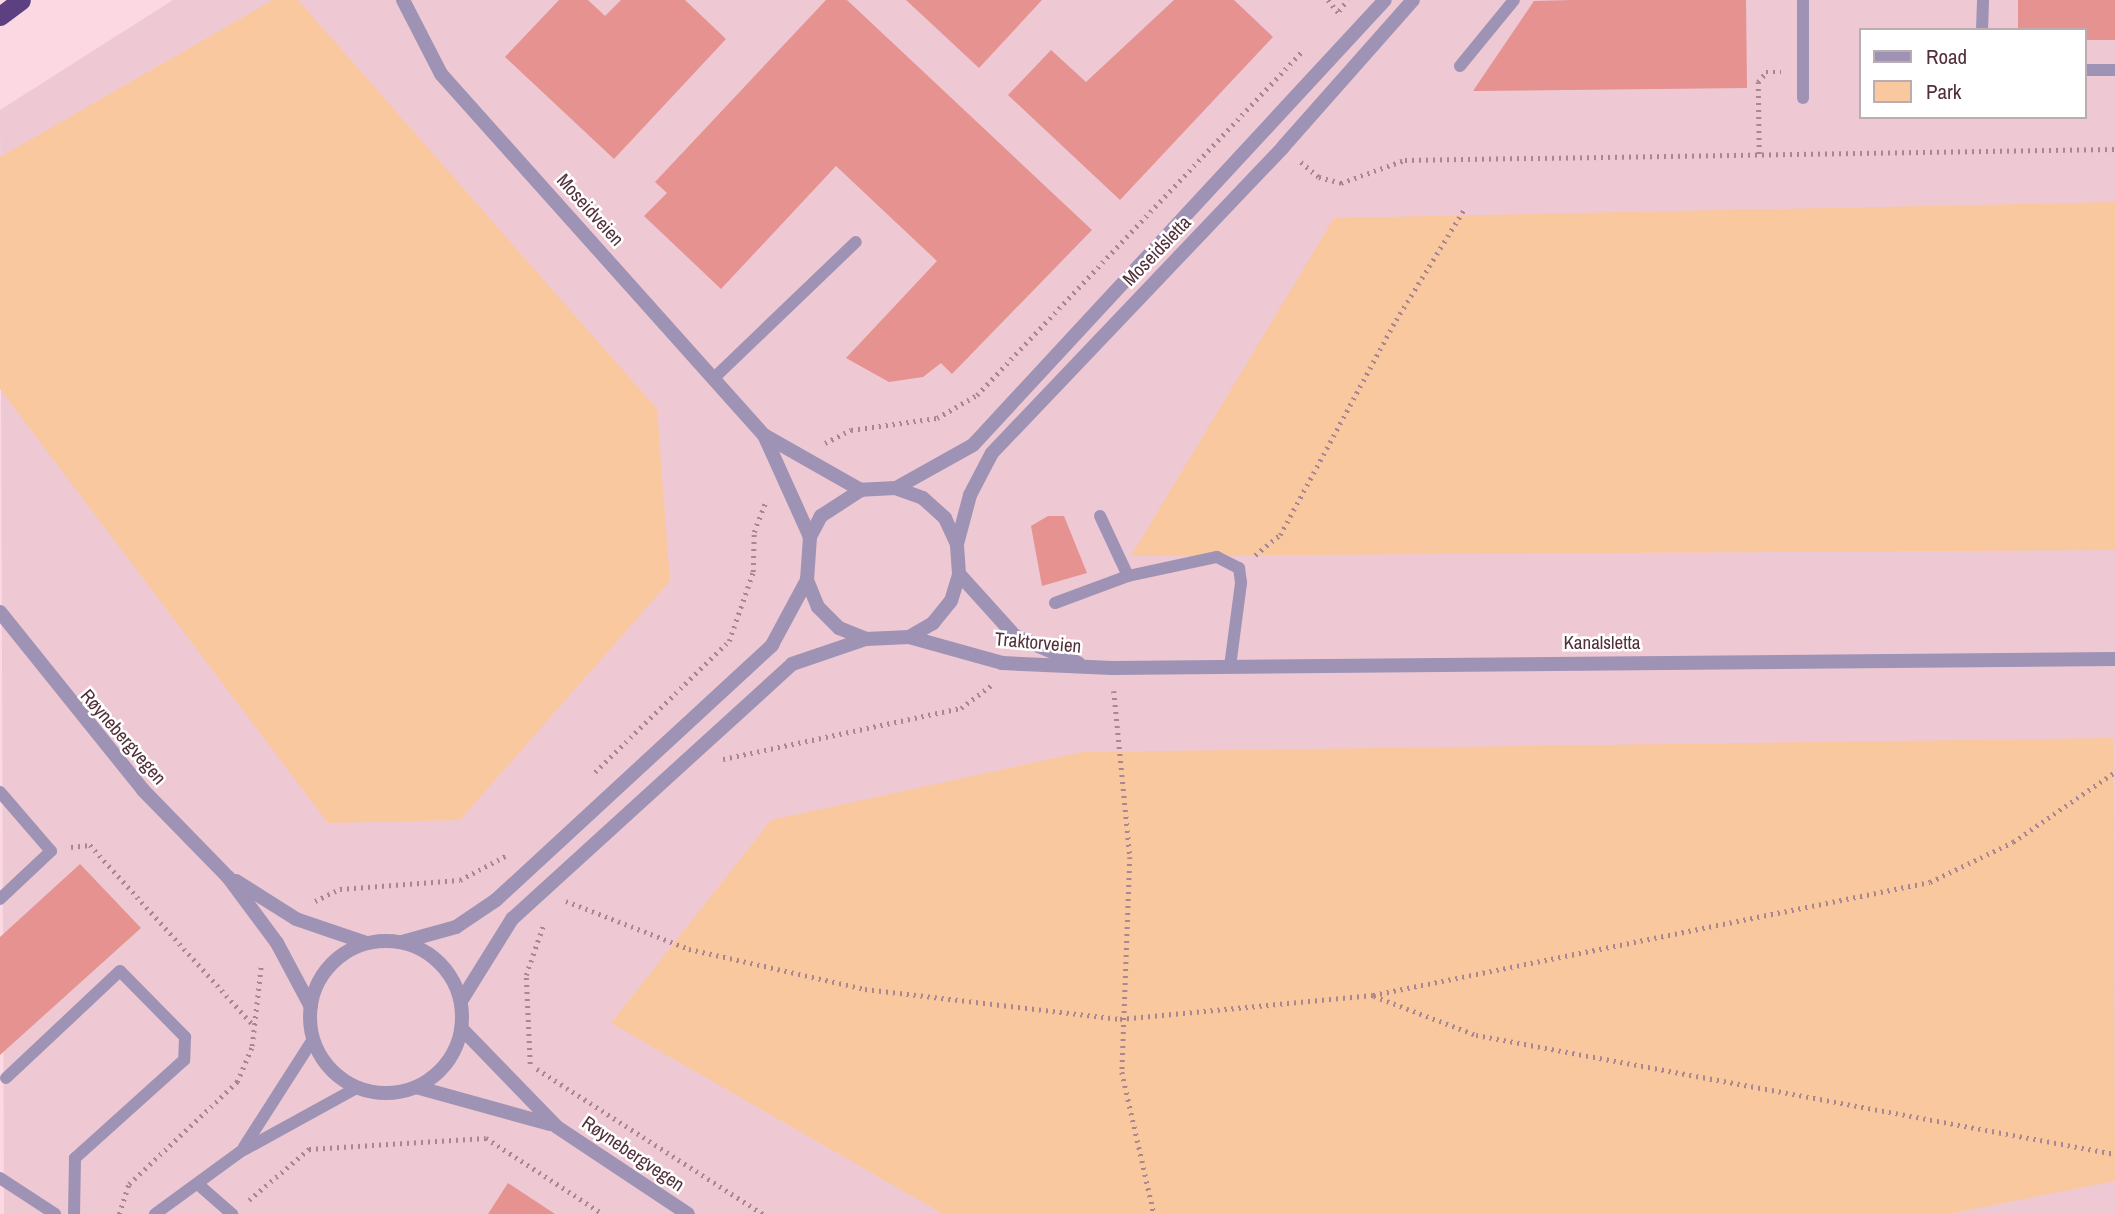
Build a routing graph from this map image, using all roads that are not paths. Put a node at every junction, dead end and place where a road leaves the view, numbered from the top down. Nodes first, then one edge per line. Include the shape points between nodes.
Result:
1 (21, 0) edge
2 (403, 0) edge
3 (1385, 0) edge
4 (1413, 0) edge
5 (1514, 0) edge
6 (1802, 0) edge
7 (1983, 0) edge
8 (0, 16) edge
9 (1982, 28) edge
10 (1460, 66) dead end
11 (2087, 70) edge
12 (2115, 70) edge
13 (1803, 98) dead end
14 (856, 242) dead end
15 (715, 377) junction
16 (764, 435) junction
17 (896, 488) junction
18 (861, 490) junction
19 (1100, 516) dead end
20 (810, 537) junction
21 (957, 544) junction
22 (960, 574) junction
23 (1128, 576) junction
24 (807, 579) junction
25 (1055, 603) dead end
26 (0, 612) edge
27 (909, 637) junction
28 (866, 639) junction
29 (2115, 659) edge
30 (1230, 666) junction
31 (1089, 667) junction
32 (0, 792) edge
33 (228, 877) junction
34 (0, 899) edge
35 (402, 942) junction
36 (366, 943) junction
37 (461, 1001) junction
38 (311, 1007) junction
39 (462, 1028) junction
40 (313, 1039) junction
41 (6, 1078) dead end
42 (358, 1087) junction
43 (416, 1087) junction
44 (557, 1127) junction
45 (240, 1152) junction
46 (0, 1178) edge
47 (200, 1186) junction
48 (237, 1210) edge
49 (55, 1214) edge
50 (74, 1214) edge
51 (155, 1214) edge
52 (688, 1214) edge

1 - 8 highway
2 - 15 street, Moseidveien via 441,74
3 - 17 street, Moseidsletta via 973,445
4 - 21 street, Moseidsletta via 1283,147 992,453 970,495
5 - 10 lane
6 - 13 lane
7 - 9 lane
11 - 12 lane
14 - 15 lane
15 - 16 street, Moseidveien
16 - 18 street
16 - 20 street
17 - 18 street
17 - 21 street via 923,498 944,518
18 - 20 street via 821,516
19 - 23 lane
20 - 24 street
21 - 22 street
22 - 27 street via 933,623
22 - 31 street, Traktorveien via 1014,636
23 - 25 lane
23 - 30 lane via 1217,557 1239,568
24 - 28 street via 818,607 839,628
24 - 35 street, Røynebergvegen via 772,645 496,900 456,927
26 - 33 street, Røynebergvegen via 134,780
27 - 28 street
27 - 31 street, Traktorveien via 1002,663
28 - 37 street via 792,664 512,919
29 - 30 street, Kanalsletta
30 - 31 street, Kanalsletta
32 - 34 lane via 51,851
33 - 36 street, Røynebergvegen via 296,919
33 - 38 street, Røynebergvegen via 277,943
35 - 36 street, Røynebergvegen
35 - 37 street via 440,963
36 - 38 street, Røynebergvegen via 329,967
37 - 39 street
38 - 40 street, Røynebergvegen
39 - 43 street via 446,1064
39 - 44 street, Røynebergvegen
40 - 42 street via 339,1076
40 - 45 lane
41 - 50 lane via 120,971 185,1037 184,1060 75,1158
42 - 43 street, Røynebergvegen via 377,1092
42 - 45 lane
43 - 44 street, Røynebergvegen
44 - 52 street, Røynebergvegen
45 - 47 lane
46 - 49 lane
47 - 48 lane
47 - 51 lane

